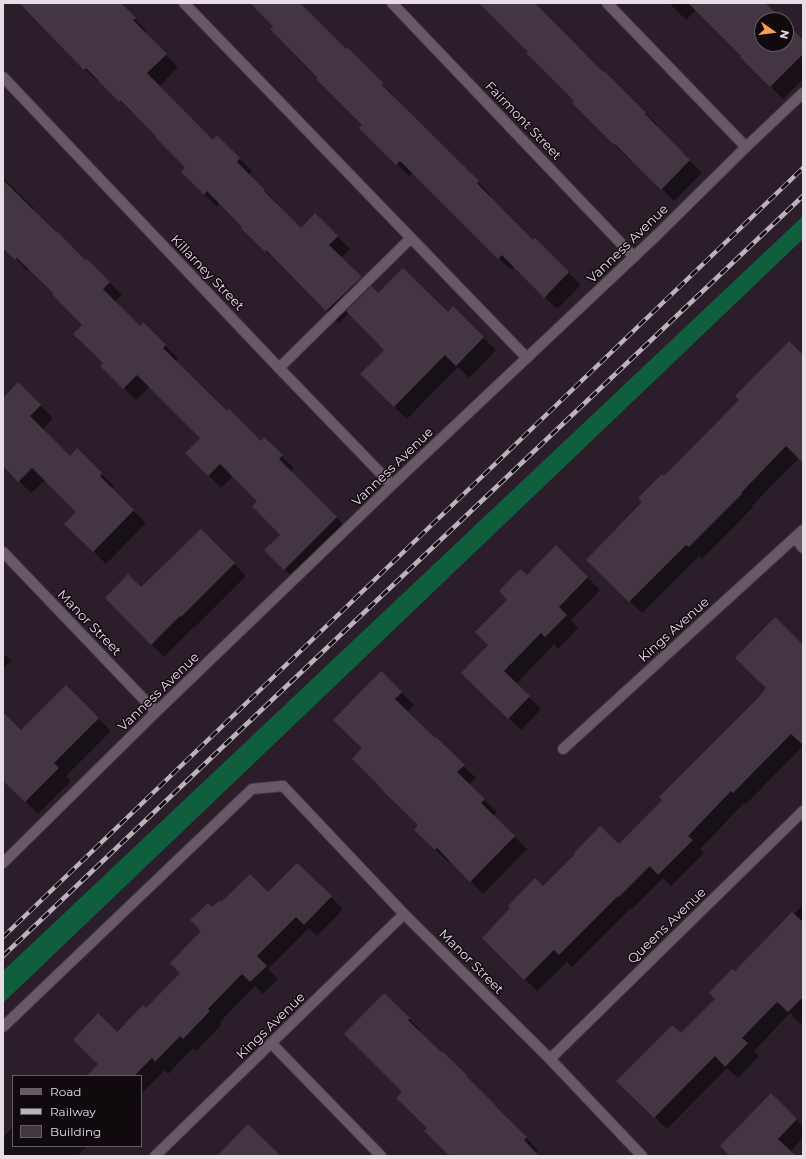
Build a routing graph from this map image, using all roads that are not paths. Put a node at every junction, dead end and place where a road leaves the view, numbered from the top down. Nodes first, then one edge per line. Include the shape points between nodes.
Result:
1 (184, 3) edge
2 (392, 3) edge
3 (607, 3) edge
4 (3, 77) edge
5 (803, 93) edge
6 (746, 148) junction
7 (411, 238) junction
8 (634, 257) junction
9 (527, 358) junction
10 (279, 368) junction
11 (392, 485) junction
12 (803, 530) edge
13 (795, 538) junction
14 (803, 548) edge
15 (3, 552) edge
16 (156, 712) junction
17 (563, 749) dead end
18 (803, 811) edge
19 (3, 863) edge
20 (404, 914) junction
21 (3, 1027) edge
22 (271, 1043) junction
23 (550, 1059) junction
24 (155, 1156) edge
25 (381, 1156) edge
26 (642, 1156) edge

1 - 7 street
2 - 8 street, Fairmont Street
3 - 6 street
4 - 10 street, Killarney Street
5 - 6 street, Vanness Avenue
6 - 8 street, Vanness Avenue
7 - 9 street
7 - 10 street
8 - 9 street, Vanness Avenue
9 - 11 street, Vanness Avenue
10 - 11 street, Killarney Street
11 - 16 street, Vanness Avenue
12 - 13 street, Kings Avenue
13 - 14 street
13 - 17 street, Kings Avenue
15 - 16 street, Manor Street
16 - 19 street, Vanness Avenue
18 - 23 street, Queens Avenue
20 - 21 street, Manor Street via 283,786 252,789
20 - 22 street, Kings Avenue
20 - 23 street, Manor Street
22 - 24 street, Kings Avenue
22 - 25 street
23 - 26 street, Manor Street

